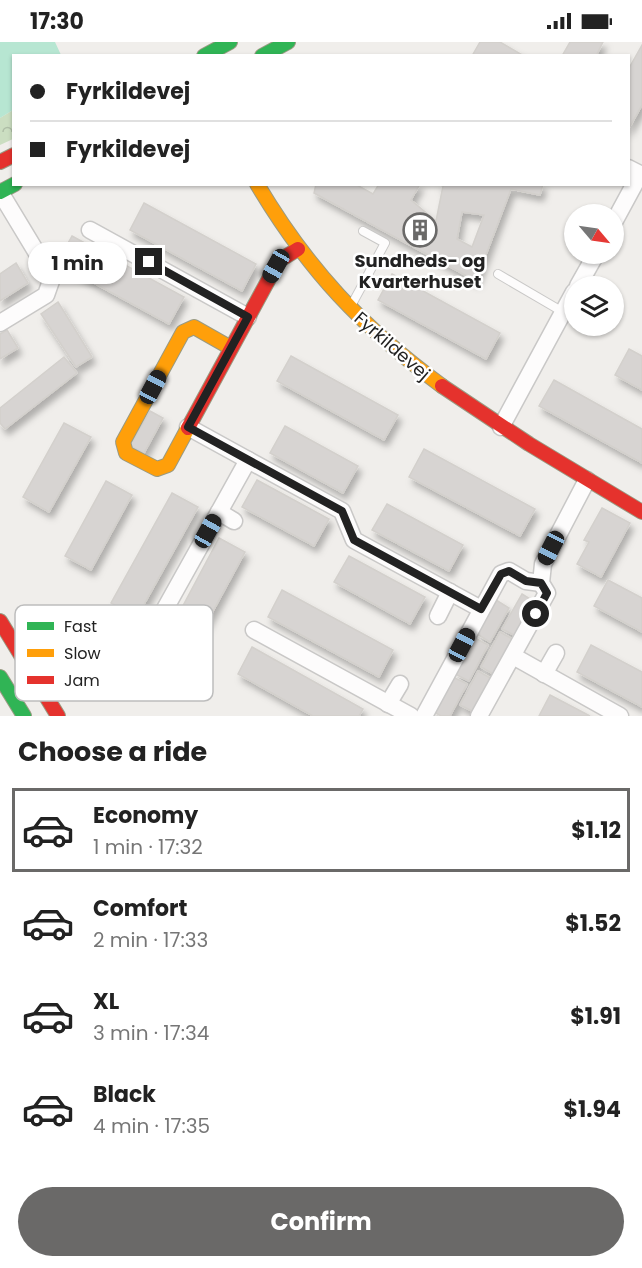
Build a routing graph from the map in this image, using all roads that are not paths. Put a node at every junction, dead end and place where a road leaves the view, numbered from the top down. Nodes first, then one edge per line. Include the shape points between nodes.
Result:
1 (230, 42) edge
2 (288, 42) edge
3 (208, 54) edge
4 (266, 54) edge
5 (630, 169) edge
6 (258, 186) edge
7 (0, 192) edge
8 (624, 204) edge
9 (90, 230) dead end
10 (363, 231) dead end
11 (298, 249) junction
12 (498, 274) dead end
13 (349, 309) junction
14 (563, 312) joint
15 (248, 317) junction
16 (0, 322) edge
17 (231, 348) junction
18 (188, 427) junction
19 (501, 427) junction
20 (248, 460) junction
21 (587, 480) junction
22 (219, 512) junction
23 (642, 512) edge
24 (234, 521) dead end
25 (541, 583) junction
26 (450, 592) junction
27 (167, 605) edge
28 (481, 609) junction
29 (438, 616) dead end
30 (0, 621) edge
31 (254, 630) dead end
32 (15, 646) edge
33 (556, 653) dead end
34 (513, 656) junction
35 (544, 674) junction
36 (0, 677) edge
37 (400, 684) dead end
38 (49, 701) edge
39 (388, 704) junction
40 (24, 716) edge
41 (58, 716) edge
42 (411, 716) edge
43 (424, 716) edge
44 (479, 716) edge
45 (620, 716) edge

1 - 3 street
2 - 4 street
5 - 8 street via 640,174
6 - 11 street, Fyrkildevej
7 - 16 street via 52,278 46,295
9 - 15 street
10 - 13 lane via 385,243
11 - 13 street, Fyrkildevej
11 - 15 street via 280,260
12 - 14 lane
13 - 19 street, Fyrkildevej via 429,379
14 - 19 street
15 - 17 street
17 - 18 street
17 - 18 street via 195,327 183,332 123,442 126,453 157,469 168,465
18 - 20 street
19 - 21 street, Fyrkildevej
20 - 22 street
20 - 26 street via 342,511 354,540
21 - 23 street, Fyrkildevej
21 - 25 street via 543,564
22 - 24 street
22 - 27 street
25 - 28 street via 526,581 509,571 501,574
25 - 34 street via 547,593
26 - 28 street
26 - 29 street
28 - 43 street
30 - 32 street
31 - 39 street
33 - 35 street
34 - 35 street
34 - 44 street
35 - 45 street
36 - 40 street
37 - 39 street
38 - 41 street
39 - 42 street

